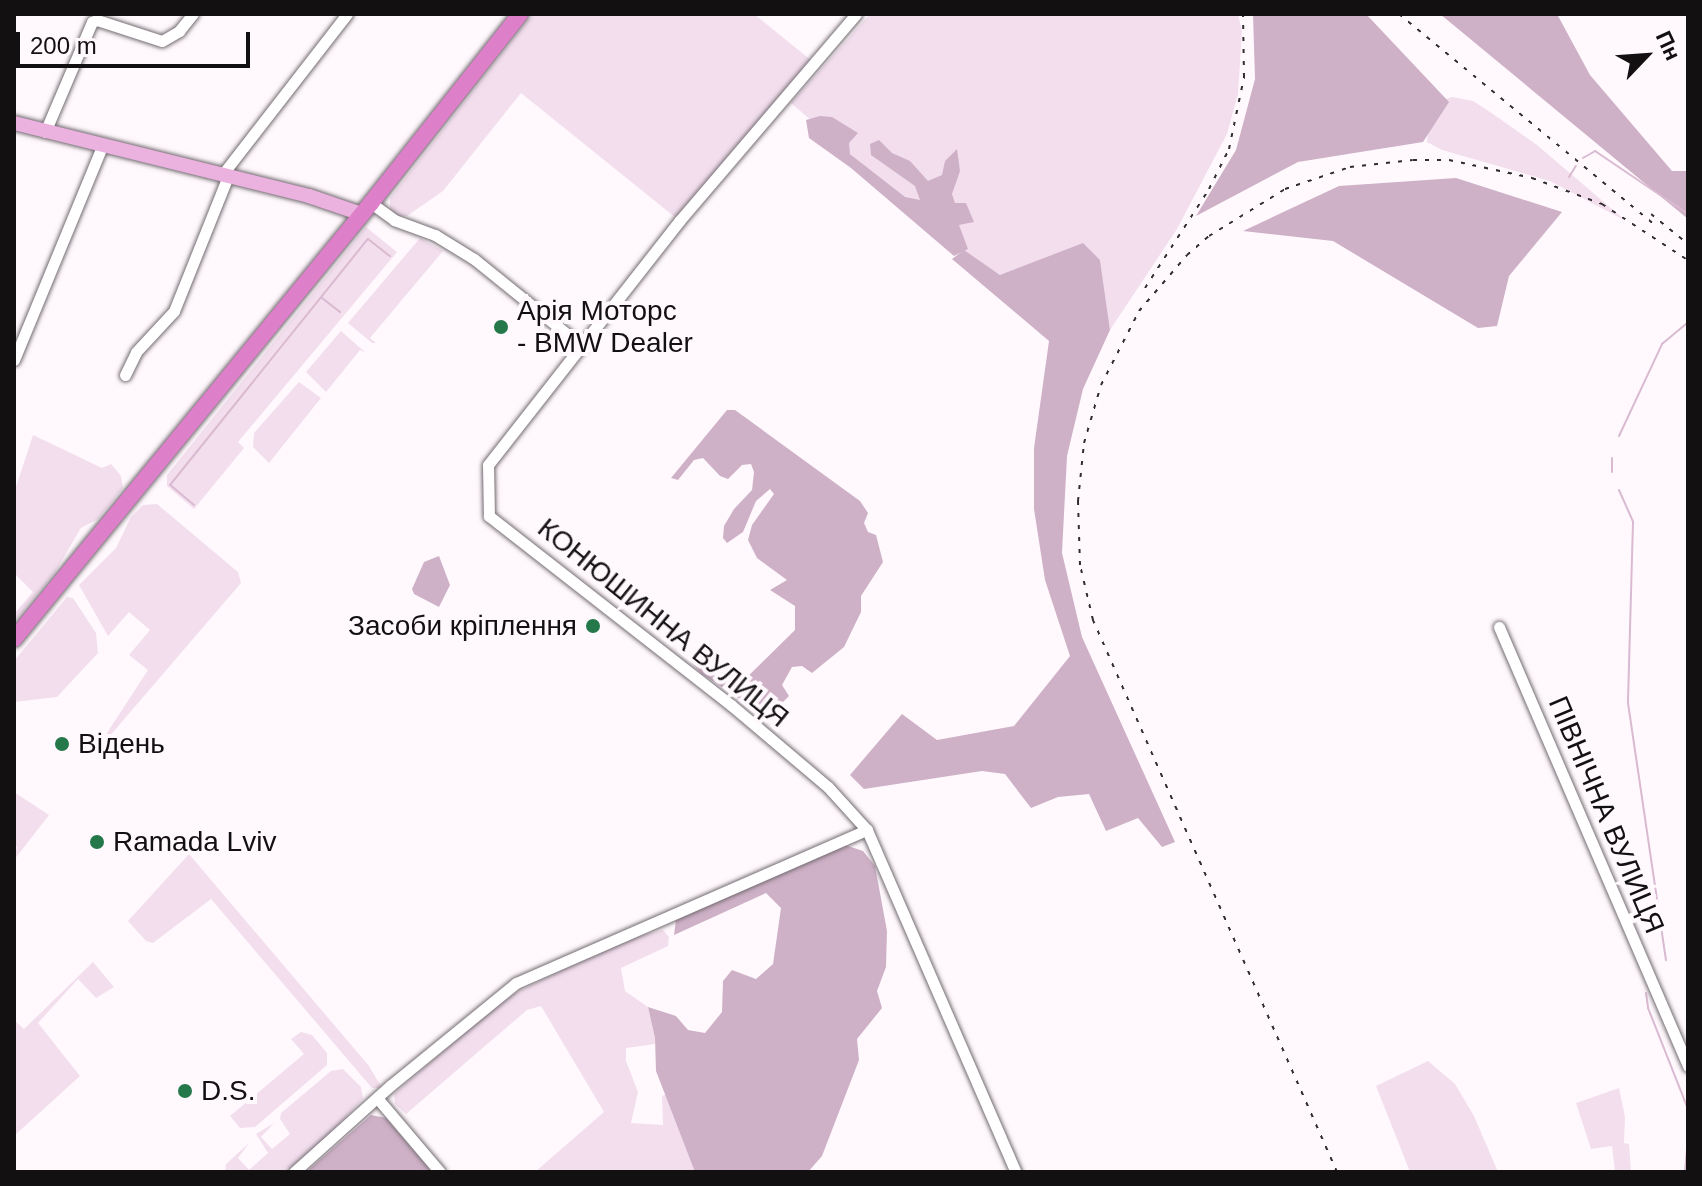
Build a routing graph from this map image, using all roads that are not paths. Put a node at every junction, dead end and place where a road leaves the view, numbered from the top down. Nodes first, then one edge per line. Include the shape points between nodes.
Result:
1 (125, 14) edge
2 (193, 14) edge
3 (347, 14) edge
4 (520, 14) edge
5 (856, 14) edge
6 (121, 29) junction
7 (14, 123) edge
8 (45, 132) junction
9 (102, 146) junction
10 (225, 176) junction
11 (366, 208) junction
12 (582, 346) junction
13 (14, 360) edge
14 (125, 375) dead end
15 (1499, 627) dead end
16 (14, 639) edge
17 (867, 830) junction
18 (1688, 1066) edge
19 (378, 1099) junction
20 (294, 1172) edge
21 (440, 1172) edge
22 (1016, 1172) edge

1 - 6 street
2 - 6 street via 162,41
3 - 10 street
4 - 11 highway
5 - 12 street via 680,220
6 - 8 street via 97,20 89,24
7 - 8 main road
8 - 9 main road
9 - 10 main road
9 - 13 street
10 - 11 main road
10 - 14 street via 174,311 136,352
11 - 12 street via 435,235 474,259
11 - 16 highway
12 - 17 street, КОНЮШИННА ВУЛИЦЯ via 488,465 489,516 731,705 828,787
15 - 18 street, ПІВНІЧНА ВУЛИЦЯ
17 - 19 street via 516,983
17 - 22 street, КОНЮШИННА ВУЛИЦЯ
19 - 20 street
19 - 21 street

